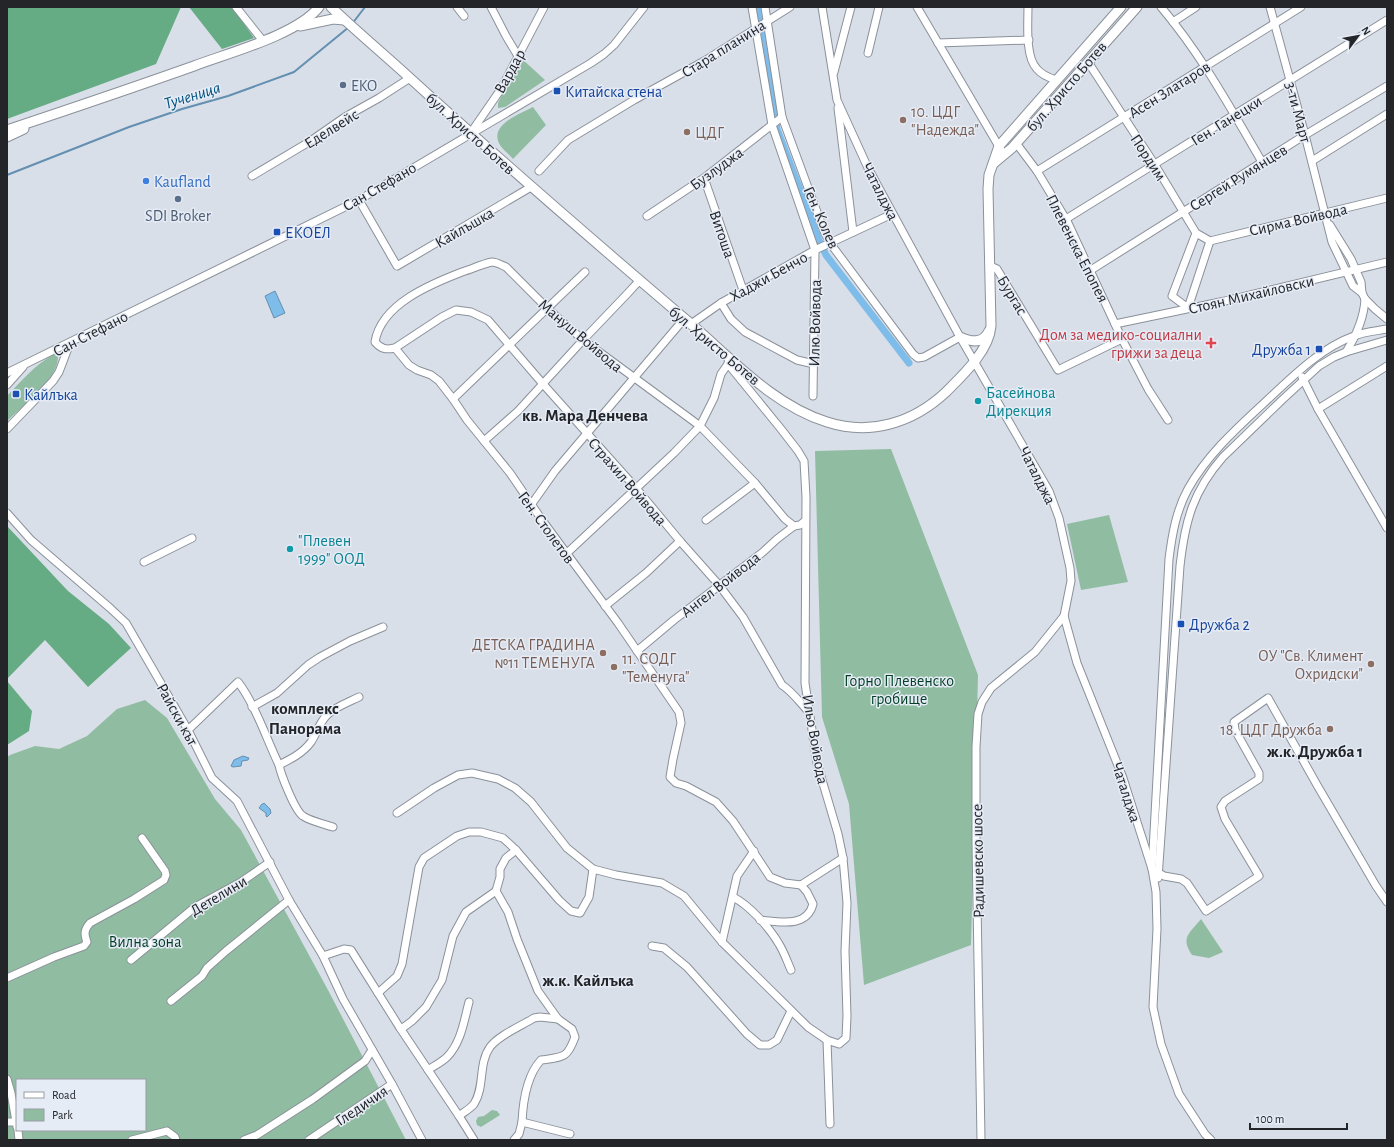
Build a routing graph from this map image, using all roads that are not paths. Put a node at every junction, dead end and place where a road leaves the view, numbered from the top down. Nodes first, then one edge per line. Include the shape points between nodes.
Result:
1 (236, 7) edge
2 (319, 7) edge
3 (331, 7) edge
4 (457, 7) edge
5 (491, 7) edge
6 (544, 7) edge
7 (752, 7) edge
8 (765, 7) edge
9 (790, 7) edge
10 (822, 7) edge
11 (852, 7) edge
12 (879, 7) edge
13 (917, 7) edge
14 (1028, 7) edge
15 (1137, 7) edge
16 (1161, 7) edge
17 (1196, 7) edge
18 (1270, 7) edge
19 (1300, 7) edge
20 (640, 8) edge
21 (1118, 8) edge
22 (464, 16) dead end
23 (1387, 20) edge
24 (346, 21) junction
25 (766, 22) junction
26 (1173, 22) junction
27 (1274, 23) junction
28 (292, 28) junction
29 (756, 28) junction
30 (1029, 40) junction
31 (263, 41) junction
32 (938, 43) junction
33 (868, 54) dead end
34 (518, 56) junction
35 (1088, 62) junction
36 (1205, 67) junction
37 (833, 75) junction
38 (410, 78) junction
39 (1056, 80) junction
40 (1290, 80) junction
41 (1387, 86) edge
42 (1042, 96) junction
43 (837, 100) junction
44 (1051, 104) junction
45 (65, 111) junction
46 (1234, 114) junction
47 (1387, 114) edge
48 (1123, 118) junction
49 (777, 121) junction
50 (7, 130) edge
51 (471, 133) junction
52 (1305, 135) junction
53 (7, 137) edge
54 (1016, 143) junction
55 (999, 146) junction
56 (1005, 155) junction
57 (1312, 161) junction
58 (1262, 162) junction
59 (994, 163) junction
60 (1154, 165) junction
61 (539, 171) dead end
62 (1037, 171) junction
63 (252, 176) dead end
64 (704, 178) junction
65 (531, 188) junction
66 (1387, 198) edge
67 (358, 200) junction
68 (1184, 212) junction
69 (892, 214) junction
70 (1326, 215) junction
71 (648, 216) dead end
72 (1066, 219) junction
73 (853, 232) junction
74 (1196, 233) junction
75 (1210, 241) junction
76 (823, 247) junction
77 (1387, 262) edge
78 (990, 266) junction
79 (1090, 270) junction
80 (1356, 270) junction
81 (585, 272) dead end
82 (1346, 272) junction
83 (639, 281) junction
84 (743, 290) junction
85 (1364, 296) junction
86 (721, 303) junction
87 (546, 308) junction
88 (1188, 308) junction
89 (1387, 319) edge
90 (688, 322) junction
91 (1115, 324) junction
92 (991, 326) junction
93 (1387, 329) edge
94 (960, 336) junction
95 (1355, 336) junction
96 (1122, 339) junction
97 (583, 340) junction
98 (1387, 340) edge
99 (70, 343) junction
100 (509, 344) junction
101 (395, 348) junction
102 (1346, 352) junction
103 (729, 361) junction
104 (974, 361) junction
105 (26, 364) junction
106 (814, 364) junction
107 (1387, 366) edge
108 (1299, 370) junction
109 (7, 373) edge
110 (634, 379) junction
111 (1303, 380) junction
112 (543, 384) junction
113 (7, 385) edge
114 (813, 396) dead end
115 (453, 399) junction
116 (1318, 409) junction
117 (1168, 420) dead end
118 (700, 426) junction
119 (7, 428) edge
120 (587, 434) junction
121 (484, 441) junction
122 (755, 483) junction
123 (636, 488) junction
124 (531, 505) junction
125 (7, 513) edge
126 (706, 520) dead end
127 (805, 521) junction
128 (794, 526) junction
129 (1387, 528) edge
130 (192, 538) dead end
131 (680, 541) junction
132 (566, 554) junction
133 (144, 562) dead end
134 (719, 585) junction
135 (605, 606) junction
136 (1064, 616) junction
137 (383, 627) dead end
138 (637, 651) junction
139 (359, 697) dead end
140 (252, 707) junction
141 (810, 712) junction
142 (188, 730) junction
143 (279, 765) junction
144 (397, 813) dead end
145 (333, 827) dead end
146 (142, 838) dead end
147 (516, 850) junction
148 (754, 851) junction
149 (843, 858) junction
150 (270, 862) junction
151 (593, 869) junction
152 (1152, 869) junction
153 (1159, 874) junction
154 (801, 885) junction
155 (496, 891) junction
156 (1156, 892) junction
157 (733, 897) junction
158 (289, 900) junction
159 (1387, 902) edge
160 (760, 920) junction
161 (722, 942) junction
162 (652, 946) dead end
163 (323, 956) junction
164 (131, 960) dead end
165 (791, 970) dead end
166 (7, 978) edge
167 (378, 993) junction
168 (172, 1001) dead end
169 (469, 1002) dead end
170 (791, 1011) junction
171 (558, 1019) junction
172 (400, 1028) junction
173 (827, 1040) junction
174 (372, 1050) junction
175 (428, 1070) junction
176 (7, 1078) edge
177 (392, 1084) junction
178 (459, 1116) junction
179 (16, 1119) edge
180 (522, 1122) junction
181 (830, 1124) dead end
182 (570, 1134) dead end
183 (318, 1138) edge
184 (132, 1140) edge
185 (176, 1140) edge
186 (244, 1140) edge
187 (309, 1140) edge
188 (422, 1140) edge
189 (474, 1140) edge
190 (514, 1140) edge
191 (982, 1140) edge
192 (1211, 1140) edge

1 - 31 street
2 - 28 main road
3 - 24 main road, бул. Христо Ботев
4 - 22 street
5 - 34 street
6 - 34 street, Вардар
7 - 29 street, Ген. Колев
8 - 25 street, Ген. Колев
9 - 25 street, Стара планина
10 - 37 street, Чаталджа
11 - 37 street
12 - 33 street
13 - 32 street
14 - 30 street
15 - 35 main road, бул. Христо Ботев
16 - 26 street
17 - 26 street
18 - 27 street, 3-ти Март
19 - 27 street, Асен Златаров
20 - 51 street, Сан Стефано via 614,45 604,54
21 - 39 main road, бул. Христо Ботев
23 - 40 street, Ген. Ганецки
24 - 28 main road via 334,19
24 - 38 main road, бул. Христо Ботев
25 - 29 street, Стара планина
25 - 49 street, Ген. Колев
26 - 36 street
27 - 36 street, Асен Златаров
27 - 40 street, 3-ти Март
28 - 31 main road
29 - 49 street, Ген. Колев
29 - 61 street, Стара планина via 568,140
30 - 32 street
30 - 39 street via 1031,59 1037,69
31 - 45 main road
32 - 55 street
34 - 51 street, Вардар via 501,88
35 - 44 main road, бул. Христо Ботев
35 - 48 street, Пордим
36 - 46 street
36 - 48 street, Асен Златаров
37 - 43 street, Чаталджа
38 - 51 main road, бул. Христо Ботев
38 - 63 street, Еделвейс
39 - 42 main road, бул. Христо Ботев
40 - 46 street, Ген. Ганецки
40 - 52 street, 3-ти Март
41 - 52 street, Сергей Румянцев
42 - 44 main road
42 - 55 main road, бул. Христо Ботев
43 - 69 street, Чаталджа
43 - 73 street, Чаталджа
44 - 54 main road, бул. Христо Ботев
45 - 50 main road
45 - 53 main road
46 - 58 street
46 - 60 street, Ген. Ганецки
47 - 57 street, Сергей Румянцев
48 - 60 street, Пордим
48 - 62 street, Асен Златаров
49 - 64 street, Бузлуджа
49 - 76 street, Ген. Колев
49 - 76 street, Ген. Колев via 824,231
51 - 65 main road, бул. Христо Ботев
51 - 67 street, Сан Стефано
52 - 57 street, 3-ти Март
52 - 58 street, Сергей Румянцев
54 - 56 main road, бул. Христо Ботев
54 - 62 street, Плевенска Епопея
55 - 56 street
55 - 59 main road, бул. Христо Ботев
56 - 59 main road, бул. Христо Ботев
57 - 70 street, 3-ти Март
58 - 68 street, Сергей Румянцев
59 - 78 main road, бул. Христо Ботев via 988,189
60 - 68 street, Пордим
60 - 72 street, Ген. Ганецки
62 - 72 street, Плевенска Епопея
64 - 71 street, Бузлуджа
64 - 84 street, Витоша
65 - 67 street, Кайлъшка via 397,266
65 - 83 main road, бул. Христо Ботев
66 - 70 street, Сирма Войвода
67 - 99 street, Сан Стефано
68 - 74 street, Пордим
68 - 79 street, Сергей Румянцев
69 - 73 street, Хаджи Бенчо
69 - 94 street, Чаталджа
70 - 75 street, Сирма Войвода
70 - 80 street, 3-ти Март
70 - 82 street, 3-ти Март via 1332,242
72 - 79 street, Плевенска Епопея
73 - 76 street, Хаджи Бенчо
74 - 75 street
74 - 88 street via 1172,296
75 - 88 street
76 - 84 street, Хаджи Бенчо
76 - 94 street, Ген. Колев via 918,358
76 - 106 street, Илю Войвода
77 - 80 street, Стоян Михайловски
78 - 92 main road, бул. Христо Ботев
78 - 96 street, Бургас via 997,269 1058,370
79 - 91 street, Плевенска Епопея
80 - 82 street, Стоян Михайловски
80 - 85 street, 3-ти Март
81 - 87 street
82 - 85 street, 3-ти Март
82 - 88 street, Стоян Михайловски
83 - 90 main road, бул. Христо Ботев
83 - 97 street
84 - 86 street, Хаджи Бенчо
85 - 89 street
85 - 95 street via 1365,309
86 - 90 street, Хаджи Бенчо
86 - 106 street via 745,332 797,360
87 - 97 street, Мануш Войвода
87 - 100 street
87 - 101 street, Мануш Войвода via 506,267 492,262 412,295 393,310 379,329 375,342 386,350
88 - 91 street, Стоян Михайловски
90 - 103 main road, бул. Христо Ботев
90 - 110 street, Хаджи Бенчо
91 - 96 street, Плевенска Епопея
92 - 94 main road via 985,337 979,340 971,341
92 - 104 main road, бул. Христо Ботев via 988,340
93 - 95 street
94 - 104 street, Чаталджа
95 - 102 street
95 - 108 street via 1321,354
96 - 117 street, Плевенска Епопея via 1148,389
97 - 110 street, Мануш Войвода
97 - 112 street
98 - 102 street
99 - 105 street, Сан Стефано
99 - 119 street via 62,366 53,381
100 - 101 street, Страхил Войвода via 488,320 471,312 456,310
100 - 112 street, Страхил Войвода
100 - 115 street
101 - 115 street, Ген. Столетов via 409,365 439,381
102 - 111 street via 1319,366
103 - 104 main road, бул. Христо Ботев via 772,394 800,411 828,423 864,429 908,418 920,412 944,394
103 - 118 street via 721,374 714,398
103 - 127 street, Ильо Войвода via 804,461
104 - 136 street, Чаталджа via 1049,491 1059,518 1071,581
105 - 109 street, Сан Стефано
105 - 113 street, Сан Стефано
106 - 114 street, Илю Войвода
107 - 116 street
108 - 111 street
108 - 152 street via 1206,461 1187,490 1175,522 1169,560
110 - 118 street, Мануш Войвода
110 - 120 street, Хаджи Бенчо
111 - 116 street
111 - 153 street via 1219,461 1201,487 1192,506 1180,566
112 - 120 street, Страхил Войвода
112 - 121 street via 518,411
115 - 121 street, Ген. Столетов
116 - 129 street
118 - 122 street, Мануш Войвода
118 - 123 street
120 - 123 street, Страхил Войвода
120 - 124 street, Хаджи Бенчо
121 - 124 street, Ген. Столетов
122 - 126 street
122 - 128 street, Мануш Войвода
123 - 131 street, Страхил Войвода
123 - 132 street
124 - 132 street, Ген. Столетов
125 - 142 street, Райски кът via 31,540 126,623
127 - 128 street, Ангел Войвода
127 - 141 street, Ильо Войвода via 806,683
128 - 134 street, Ангел Войвода
130 - 133 street
131 - 134 street, Страхил Войвода
131 - 135 street
132 - 135 street, Ген. Столетов
134 - 138 street, Ангел Войвода
134 - 141 street, Страхил Войвода via 743,616 782,685
135 - 138 street, Ген. Столетов
136 - 152 street, Чаталджа via 1077,663 1117,761
136 - 191 street, Радишевско шосе via 1035,652 991,688 978,714 976,842
137 - 140 street via 320,657 277,693
138 - 148 street, Ген. Столетов via 679,712 681,723 670,777 676,783 716,802
139 - 143 street via 328,714 306,748
140 - 142 street via 238,682
140 - 143 street
141 - 149 street, Ильо Войвода via 817,763
142 - 150 street, Райски кът via 212,778 237,801
143 - 145 street via 280,773 303,816
144 - 151 street via 458,775 472,773 498,779 515,788 531,802 567,848
146 - 166 street via 165,871 164,880 90,923 86,928 87,942 84,946
147 - 151 street via 558,900 571,911 580,913 584,907 589,897
147 - 155 street via 506,858 500,869
147 - 167 street via 503,838 481,832 469,832 457,836 424,858 419,867 402,964 397,976
148 - 154 street via 770,877 785,883
148 - 157 street via 737,876
149 - 154 street
149 - 173 street, Ильо Войвода via 847,903 846,1038 839,1044
150 - 158 street, Райски кът
150 - 164 street, Детелини via 241,882 194,907
151 - 161 street via 662,883 684,896
152 - 153 street
152 - 156 street
153 - 156 street
153 - 159 street via 1187,882 1206,911 1258,876 1221,807 1225,801 1259,779 1259,773 1235,730 1234,722 1268,698
154 - 160 street via 813,904 811,912 789,923
155 - 171 street via 508,912 538,991
155 - 172 street via 466,912 453,936 442,980 426,1007 412,1021
156 - 192 street via 1153,1007 1160,1044 1179,1094
157 - 160 street via 743,902
157 - 161 street
158 - 163 street, Райски кът
158 - 168 street via 226,951 202,976
160 - 165 street via 779,944
161 - 170 street
162 - 170 street via 664,948 687,967 760,1046 769,1045 777,1040
163 - 167 street via 344,949 350,950
163 - 174 street, Райски кът via 343,999
167 - 172 street
169 - 175 street via 454,1048 446,1058
170 - 173 street
171 - 178 street via 534,1018 496,1040 486,1055 474,1105
171 - 180 street via 572,1029 574,1041 564,1057 541,1060 534,1067 528,1084
172 - 175 street
173 - 181 street
174 - 177 street, Райски кът
174 - 186 street via 365,1061 313,1100 257,1135
175 - 178 street
176 - 179 street
177 - 183 street, Гледичия
177 - 188 street, Райски кът
178 - 189 street
180 - 182 street
180 - 190 street via 521,1136
183 - 187 street, Гледичия
184 - 185 street via 167,1131

